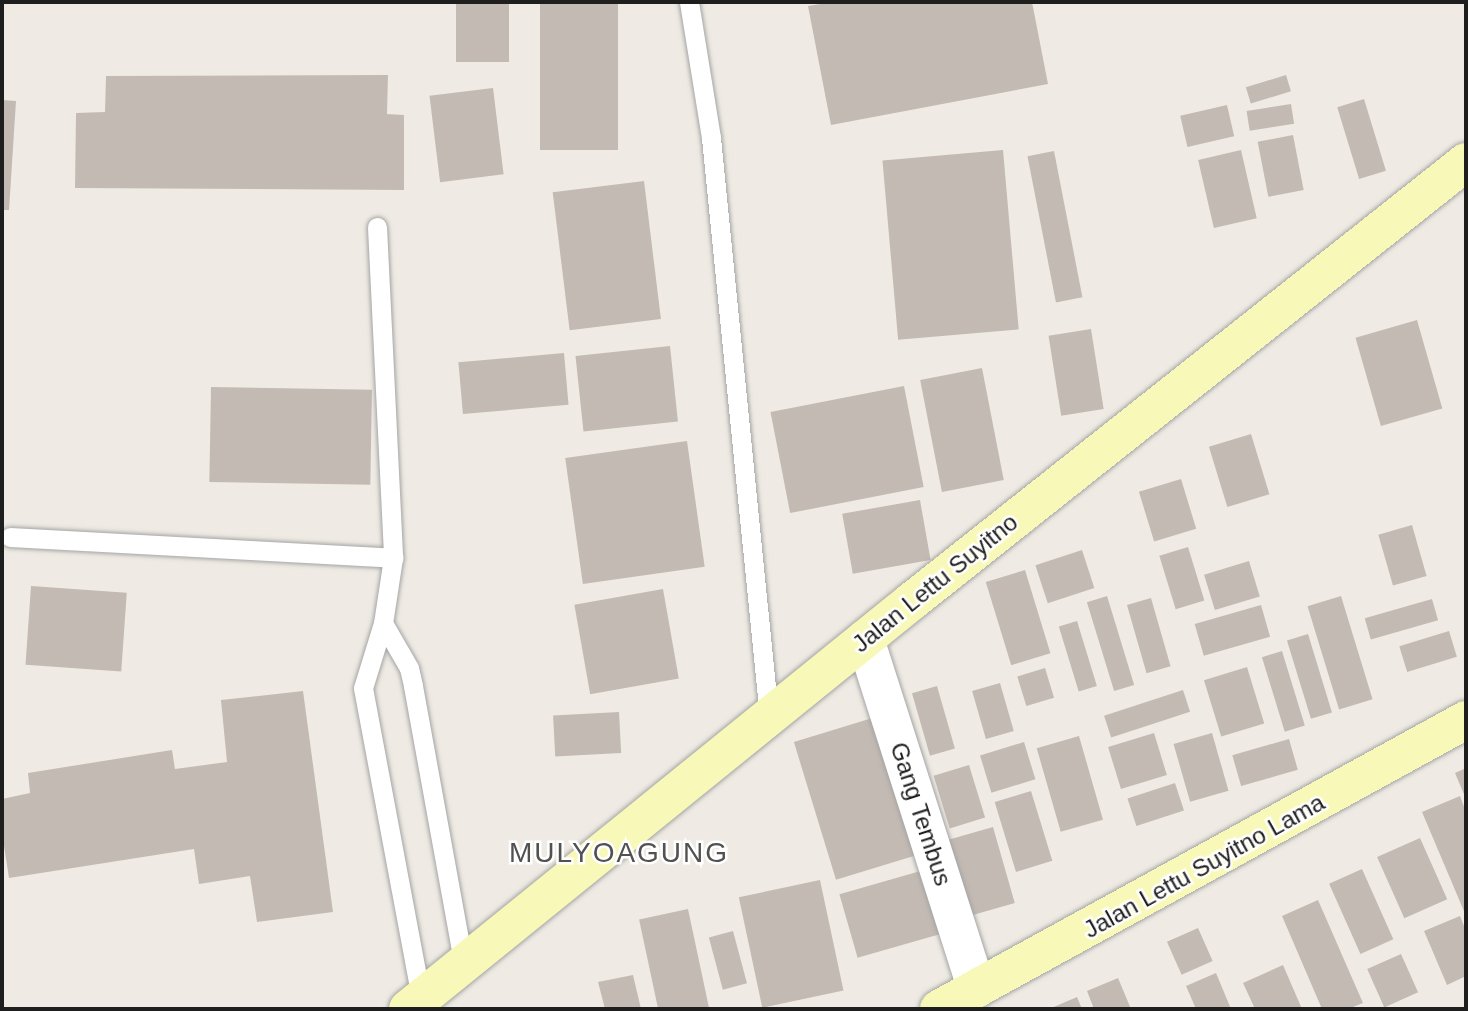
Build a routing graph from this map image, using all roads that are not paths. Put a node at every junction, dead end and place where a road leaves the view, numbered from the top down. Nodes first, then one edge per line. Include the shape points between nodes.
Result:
1 (689, 2) edge
2 (1466, 162) edge
3 (377, 227) dead end
4 (10, 537) dead end
5 (393, 558) junction
6 (383, 622) junction
7 (865, 639) junction
8 (769, 718) junction
9 (1466, 720) edge
10 (464, 965) junction
11 (977, 989) junction
12 (414, 1004) edge
13 (939, 1009) edge

1 - 8 lane via 711,138
2 - 7 main road, Jalan Lettu Suyitno
3 - 5 lane
4 - 5 lane
5 - 6 lane
6 - 10 lane via 414,686
6 - 12 lane via 363,688
7 - 8 main road, Jalan Lettu Suyitno
7 - 11 street, Gang Tembus
8 - 10 main road, Jalan Lettu Suyitno
9 - 11 main road, Jalan Lettu Suyitno Lama
10 - 12 main road, Jalan Lettu Suyitno
11 - 13 main road, Jalan Lettu Suyitno Lama

